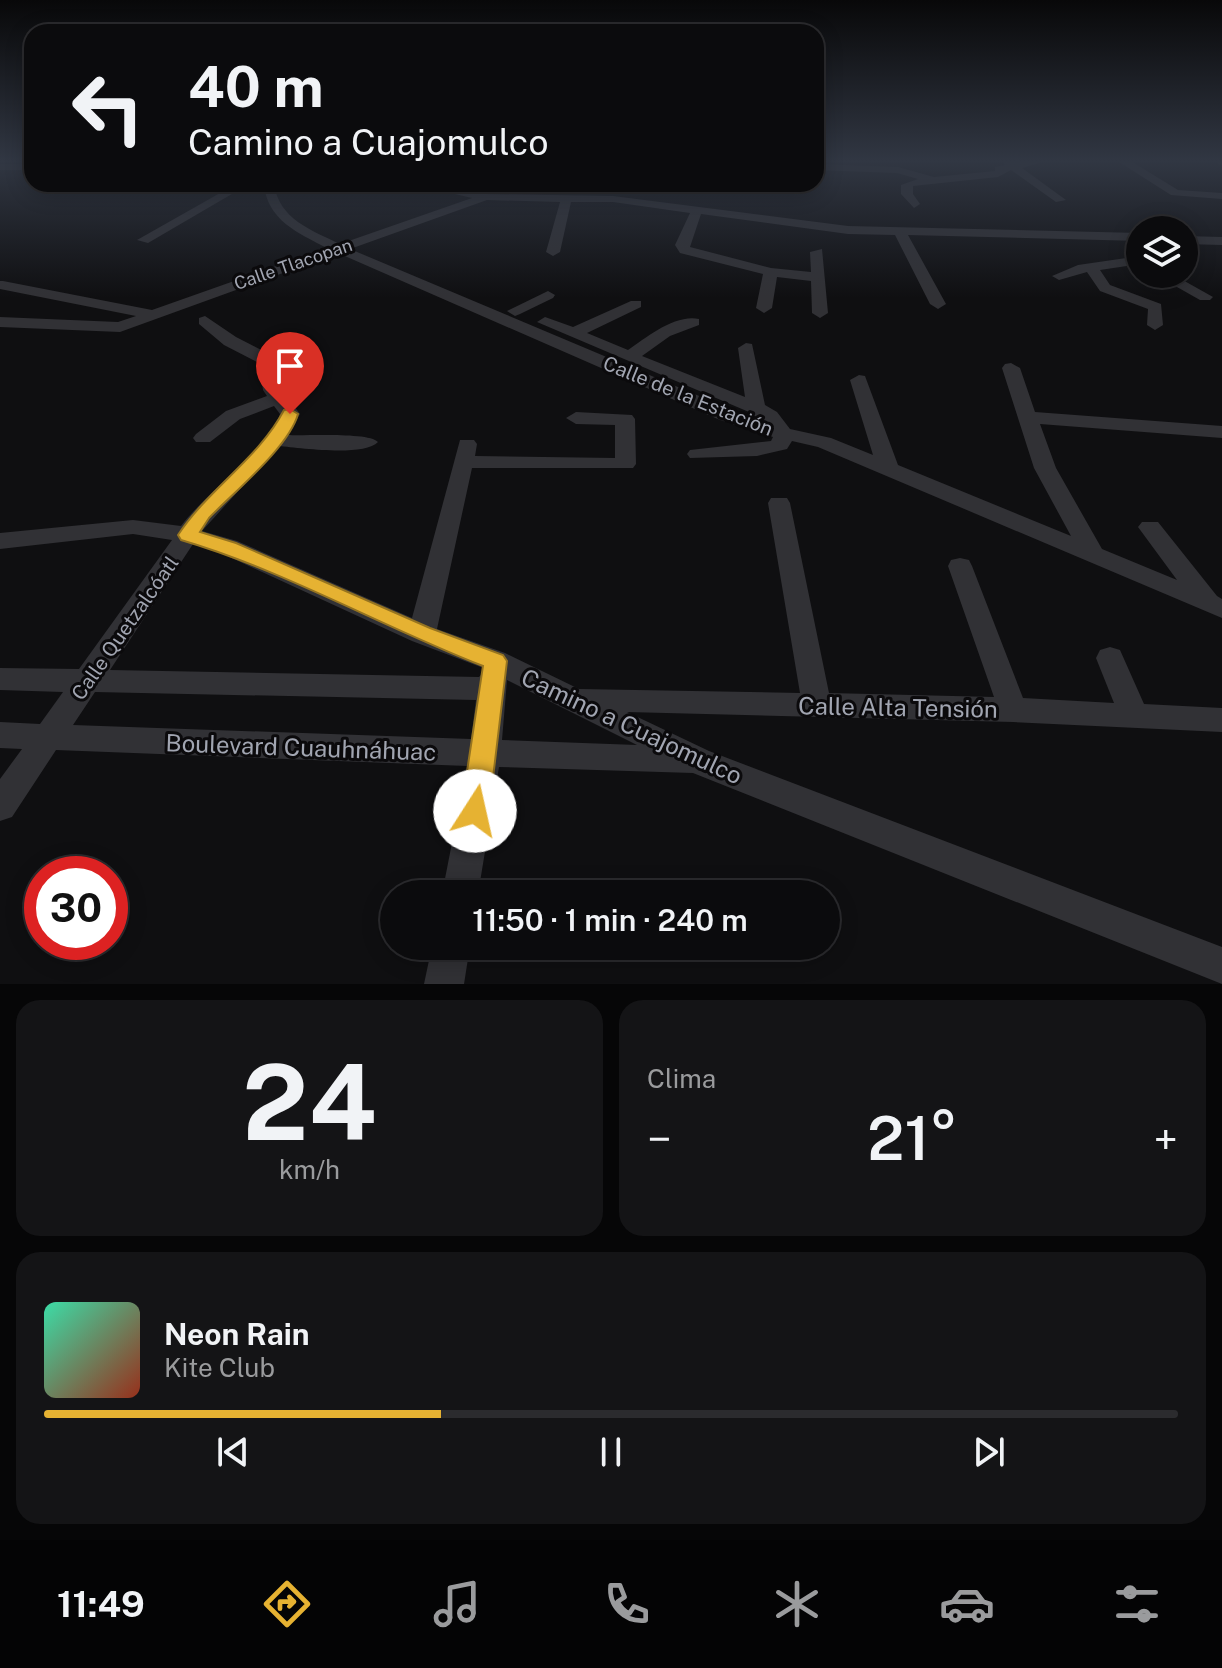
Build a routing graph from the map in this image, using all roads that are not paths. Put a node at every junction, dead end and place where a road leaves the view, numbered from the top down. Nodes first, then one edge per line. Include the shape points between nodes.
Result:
1 (204, 206) edge
2 (275, 206) edge
3 (460, 206) edge
4 (565, 206) edge
5 (666, 206) edge
6 (697, 210) junction
7 (900, 232) junction
8 (1126, 237) edge
9 (143, 240) dead end
10 (1198, 240) edge
11 (1222, 241) edge
12 (339, 249) junction
13 (553, 252) dead end
14 (817, 252) dead end
15 (1126, 263) edge
16 (1091, 267) junction
17 (771, 272) junction
18 (1059, 276) dead end
19 (816, 277) junction
20 (3, 285) dead end
21 (1188, 288) edge
22 (548, 295) dead end
23 (1205, 297) dead end
24 (636, 304) dead end
25 (938, 304) dead end
26 (764, 308) dead end
27 (515, 311) junction
28 (820, 313) dead end
29 (152, 314) junction
30 (494, 316) junction
31 (205, 321) dead end
32 (0, 322) edge
33 (693, 322) dead end
34 (1155, 325) dead end
35 (574, 333) junction
36 (746, 348) dead end
37 (629, 357) junction
38 (1011, 368) dead end
39 (859, 380) dead end
40 (274, 388) junction
41 (756, 408) junction
42 (1029, 417) junction
43 (576, 418) dead end
44 (1222, 432) edge
45 (784, 434) junction
46 (203, 438) dead end
47 (274, 440) junction
48 (368, 442) dead end
49 (697, 454) dead end
50 (888, 468) junction
51 (779, 503) dead end
52 (1150, 527) dead end
53 (188, 535) junction
54 (0, 541) edge
55 (1092, 553) junction
56 (960, 566) dead end
57 (1215, 606) edge
58 (422, 634) junction
59 (1110, 658) dead end
60 (494, 675) junction
61 (0, 679) edge
62 (86, 683) junction
63 (575, 699) junction
64 (817, 705) junction
65 (1013, 710) junction
66 (1135, 717) junction
67 (1222, 720) edge
68 (0, 735) edge
69 (50, 736) junction
70 (485, 755) junction
71 (698, 761) junction
72 (0, 806) edge
73 (463, 880) edge
74 (448, 960) edge
75 (1222, 967) edge
76 (444, 984) edge

1 - 9 street
2 - 12 street, Calle de la Estación via 286,220
3 - 12 street, Calle Tlacopan
4 - 13 street
5 - 6 street
6 - 7 street
6 - 17 street via 682,245 685,250
7 - 8 street
7 - 25 street
10 - 11 street
12 - 29 street, Calle Tlacopan
12 - 30 street, Calle de la Estación
14 - 19 street
15 - 16 street
16 - 18 street
16 - 34 street via 1105,288 1156,307
17 - 19 street
17 - 26 street
19 - 28 street
20 - 29 street
21 - 23 street
22 - 27 street
24 - 35 street
27 - 30 street
27 - 35 street
29 - 32 street, Calle Tlacopan via 115,328
30 - 45 street, Calle de la Estación via 727,416
31 - 40 street via 267,360
33 - 37 street via 664,333
35 - 37 street
36 - 41 street
37 - 41 street
38 - 42 street
39 - 50 street
40 - 46 street
40 - 47 street, Calle Quetzalcóatl via 290,414
41 - 45 street
42 - 44 street
42 - 55 street via 1045,468
43 - 58 street via 625,419 626,464 465,453
45 - 49 street via 780,445
45 - 50 street, Calle de la Estación via 824,442
47 - 48 street
47 - 53 street, Calle Quetzalcóatl
50 - 55 street, Calle de la Estación
51 - 64 street
52 - 57 street
53 - 54 street, Camino a Cuajomulco via 133,527
53 - 58 street, Camino a Cuajomulco via 229,547
53 - 62 street, Calle Quetzalcóatl
55 - 57 street, Calle de la Estación
56 - 65 street
58 - 60 street, Camino a Cuajomulco
59 - 66 street
60 - 62 street
60 - 63 street, Camino a Cuajomulco
60 - 70 street
61 - 62 street
62 - 69 street, Calle Quetzalcóatl
63 - 64 street, Calle Alta Tensión
63 - 71 street, Camino a Cuajomulco
64 - 65 street, Calle Alta Tensión
65 - 66 street, Calle Alta Tensión
66 - 67 street, Calle Alta Tensión
68 - 69 street, Boulevard Cuauhnáhuac
69 - 70 street, Boulevard Cuauhnáhuac
69 - 72 street, Calle Quetzalcóatl
70 - 71 street, Boulevard Cuauhnáhuac
70 - 73 street
71 - 75 street, Camino a Cuajomulco
74 - 76 street

